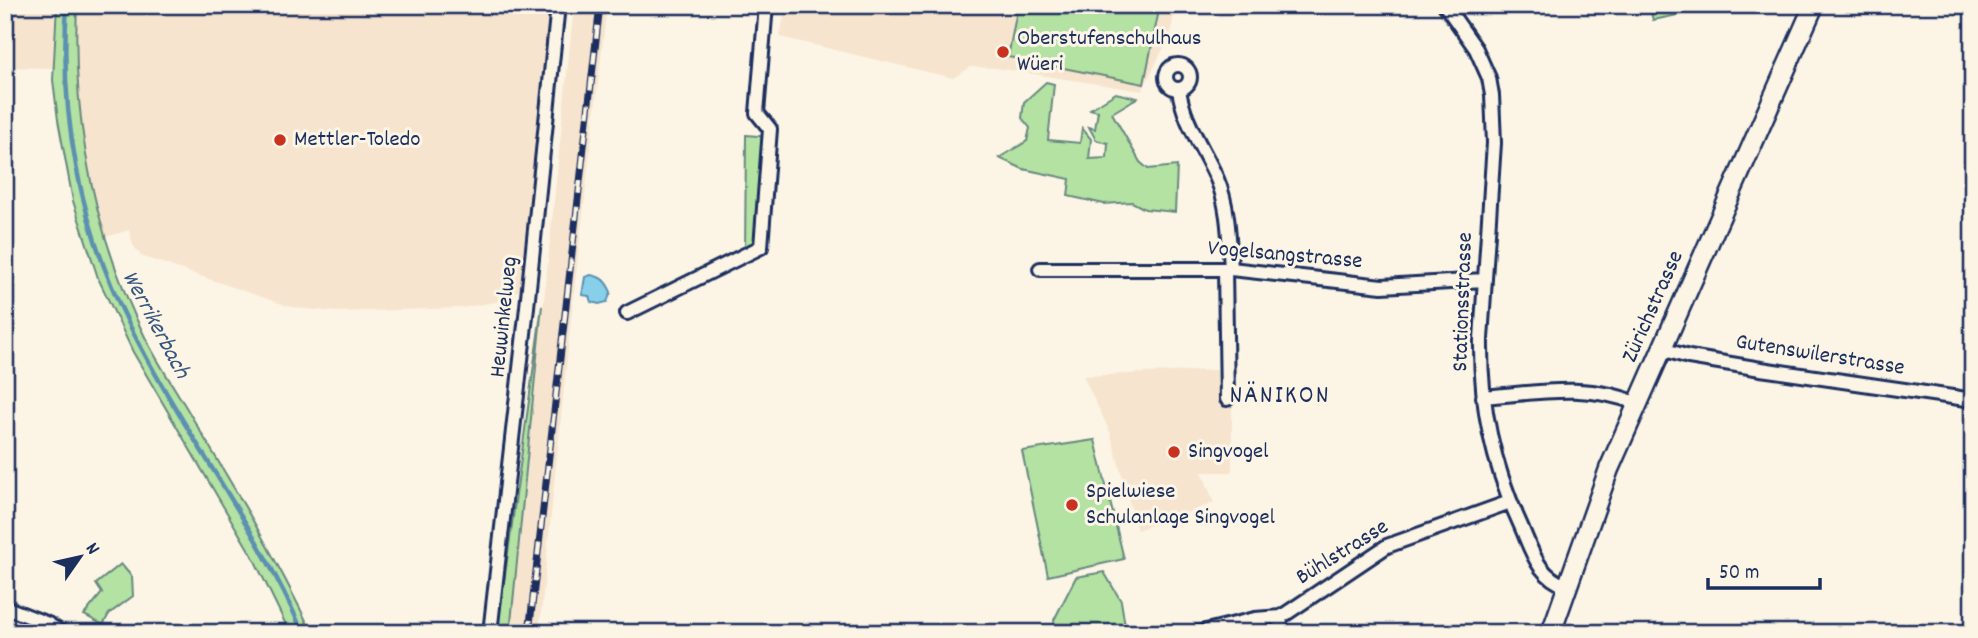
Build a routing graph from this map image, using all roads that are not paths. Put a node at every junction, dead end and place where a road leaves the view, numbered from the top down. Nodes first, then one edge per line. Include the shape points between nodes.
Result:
1 (558, 5) edge
2 (766, 5) edge
3 (1446, 5) edge
4 (1814, 5) edge
5 (1178, 89) dead end
6 (1040, 269) dead end
7 (1228, 269) junction
8 (1484, 281) junction
9 (627, 313) dead end
10 (1662, 349) junction
11 (1483, 397) junction
12 (1227, 399) dead end
13 (1973, 400) edge
14 (1638, 404) junction
15 (1510, 502) junction
16 (1568, 587) junction
17 (5, 607) edge
18 (1281, 617) junction
19 (62, 633) edge
20 (490, 633) edge
21 (1198, 633) edge
22 (1280, 633) edge
23 (1551, 633) edge

1 - 20 street, Heuwinkelweg
2 - 9 street via 757,113 770,129 761,247
3 - 8 street, Stationsstrasse via 1480,57 1492,95 1494,144
4 - 10 main road, Zürichstrasse
5 - 7 street via 1222,194 1228,225
6 - 7 street, Vogelsangstrasse
7 - 8 street, Vogelsangstrasse via 1382,286
7 - 12 street
8 - 11 street, Stationsstrasse
10 - 13 street, Gutenswilerstrasse via 1749,367
10 - 14 main road, Zürichstrasse
11 - 14 street via 1579,390
11 - 15 street, Stationsstrasse
14 - 16 main road, Zürichstrasse via 1609,469
15 - 16 street, Stationsstrasse via 1543,571
15 - 18 street, Bühlstrasse via 1387,546
16 - 23 main road, Zürichstrasse
17 - 19 street
18 - 21 street, Bühlstrasse
18 - 22 street

